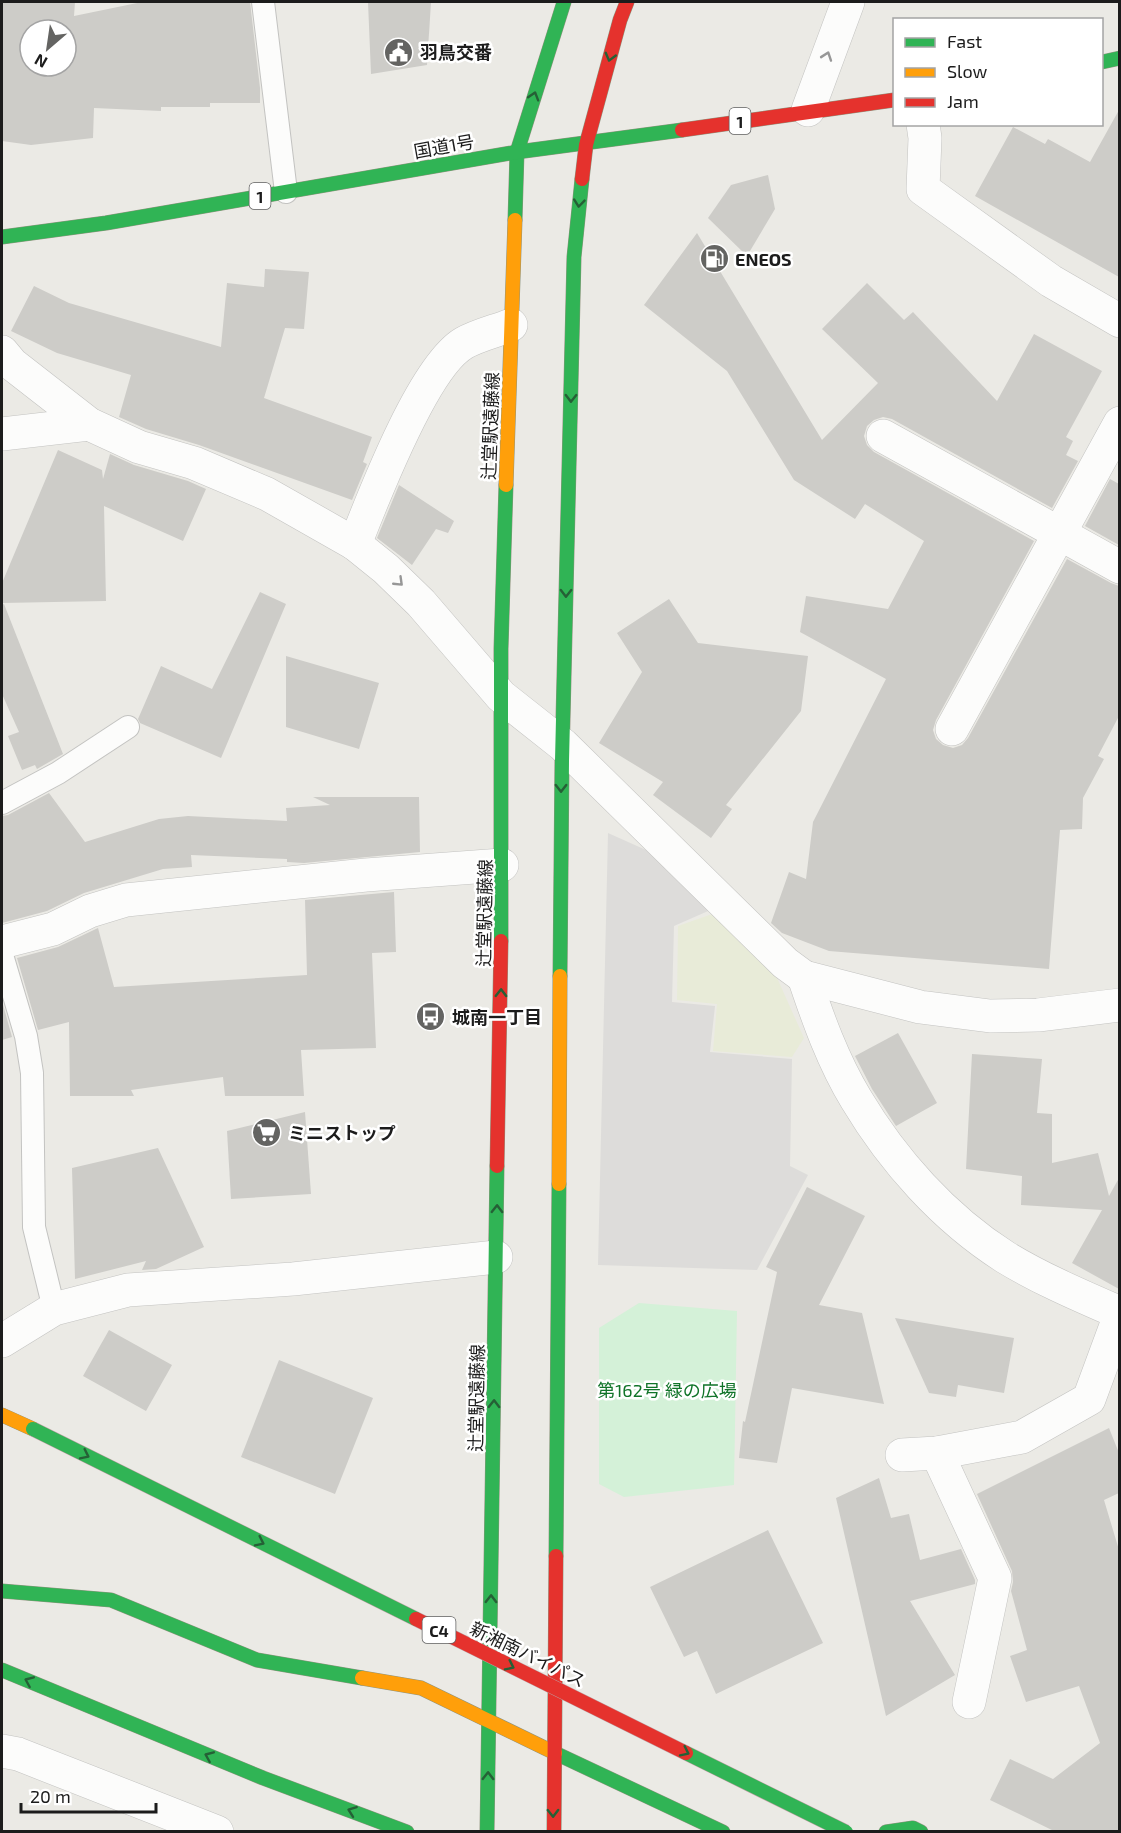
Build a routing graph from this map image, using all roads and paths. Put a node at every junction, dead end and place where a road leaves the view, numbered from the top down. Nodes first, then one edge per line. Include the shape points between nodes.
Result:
1 (263, 2) edge
2 (564, 2) edge
3 (627, 2) edge
4 (848, 2) edge
5 (1119, 58) edge
6 (1103, 62) edge
7 (893, 100) edge
8 (808, 110) junction
9 (923, 126) edge
10 (586, 145) junction
11 (517, 152) junction
12 (286, 192) junction
13 (2, 237) edge
14 (1119, 321) edge
15 (512, 325) junction
16 (2, 352) edge
17 (1119, 423) edge
18 (89, 424) junction
19 (2, 434) edge
20 (883, 436) dead end
21 (1059, 534) junction
22 (355, 544) junction
23 (1119, 567) edge
24 (501, 696) junction
25 (128, 727) dead end
26 (952, 729) dead end
27 (563, 745) junction
28 (2, 803) edge
29 (502, 865) junction
30 (2, 942) edge
31 (2, 955) edge
32 (804, 977) junction
33 (1119, 1005) edge
34 (496, 1257) junction
35 (54, 1309) junction
36 (1119, 1314) edge
37 (2, 1341) edge
38 (2, 1415) edge
39 (937, 1453) junction
40 (902, 1455) dead end
41 (2, 1591) edge
42 (2, 1670) edge
43 (969, 1702) dead end
44 (488, 1720) junction
45 (2, 1751) edge
46 (553, 1752) junction
47 (209, 1830) edge
48 (407, 1832) edge
49 (487, 1832) edge
50 (554, 1832) edge
51 (723, 1832) edge
52 (846, 1832) edge
53 (886, 1832) edge
54 (921, 1832) edge

1 - 12 lane
11 -> 2 main road, 辻堂駅遠藤線
3 -> 10 main road
8 -> 4 street
5 - 6 main road
7 - 8 main road, 国道1号 / 1
8 - 10 main road, 国道1号 / 1
9 - 14 street via 923,189 1052,280
10 - 11 main road, 国道1号 / 1
10 -> 27 main road via 574,257
11 - 12 main road, 国道1号 / 1
11 - 15 main road, 辻堂駅遠藤線
12 - 13 main road, 国道1号 / 1
15 - 22 street via 464,344 448,356 432,378 385,471
15 - 24 main road, 辻堂駅遠藤線
16 - 18 street
17 - 21 street
18 - 19 street
18 - 22 street via 139,447 194,463 267,494
20 - 21 street
21 - 23 street
21 - 26 street
22 -> 24 street via 421,603
24 - 27 street
24 - 29 main road, 辻堂駅遠藤線
25 - 28 lane via 58,773
27 - 32 street via 785,963
27 -> 46 main road
29 - 30 street via 126,900 90,911 53,929
34 -> 29 main road, 辻堂駅遠藤線
31 - 35 lane via 26,1036 32,1073 34,1227
32 - 33 street via 920,1007 990,1016 1038,1015
32 - 36 street via 821,1026 856,1098 902,1164 948,1214 1005,1256
34 - 35 street via 293,1279 128,1290
44 -> 34 main road, 辻堂駅遠藤線
35 - 37 street
36 - 39 street via 1089,1399 1022,1437
38 -> 52 main road, 新湘南バイパス / C4, bridge
39 - 40 street
39 - 43 street via 995,1578
41 - 44 main road via 111,1600 256,1660 421,1688
48 -> 42 main road via 263,1778
44 - 46 main road
49 -> 44 main road, 辻堂駅遠藤線
45 - 47 street
46 -> 50 main road
46 - 51 main road
53 - 54 main road via 913,1828

